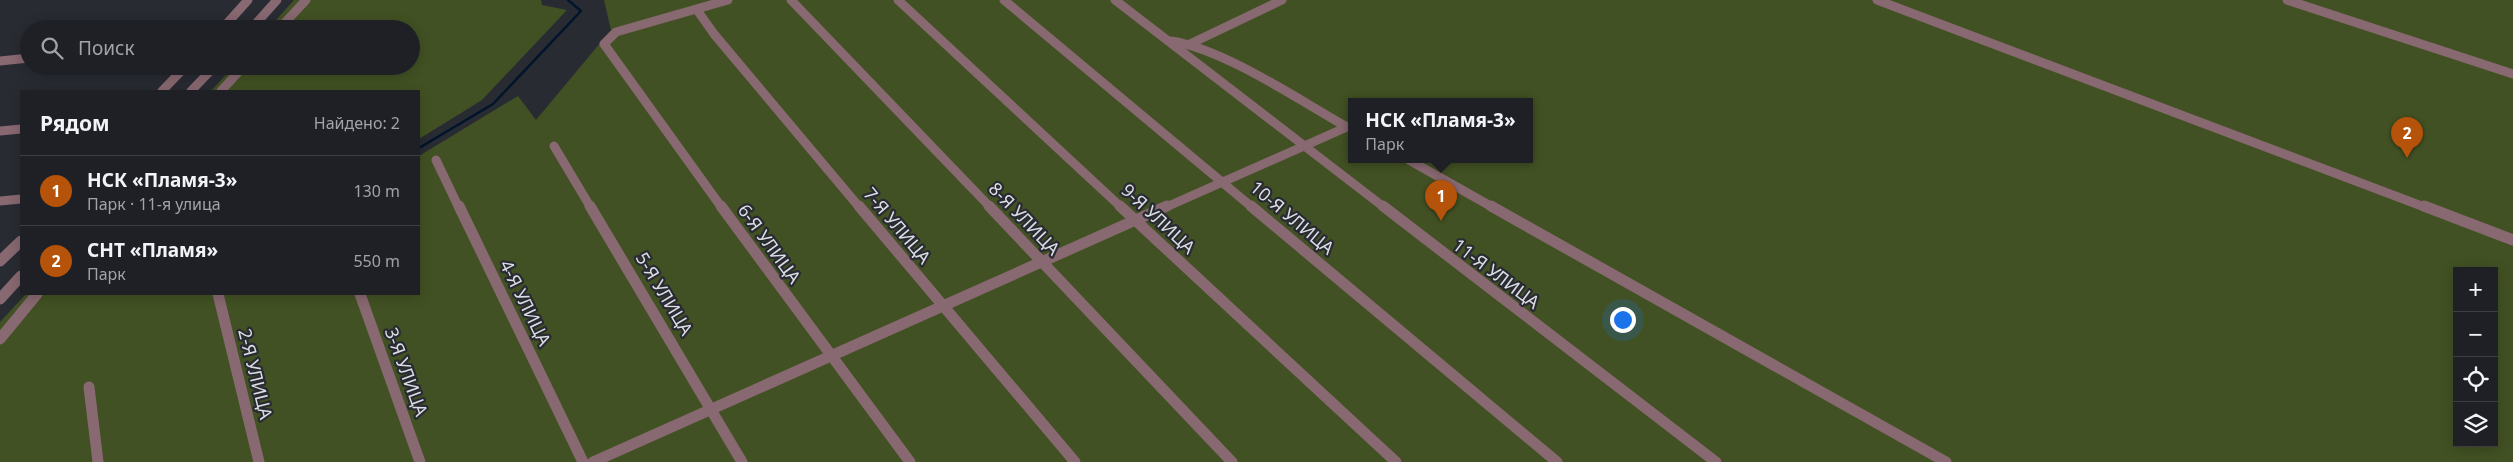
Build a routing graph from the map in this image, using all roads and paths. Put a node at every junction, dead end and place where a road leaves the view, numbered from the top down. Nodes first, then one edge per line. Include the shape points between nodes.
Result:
1 (248, 0) edge
2 (277, 0) edge
3 (306, 0) edge
4 (728, 0) edge
5 (791, 0) edge
6 (898, 0) edge
7 (1004, 0) edge
8 (1115, 0) edge
9 (1282, 0) edge
10 (1877, 0) edge
11 (2287, 0) edge
12 (696, 10) junction
13 (230, 20) edge
14 (259, 20) edge
15 (287, 20) edge
16 (1171, 42) junction
17 (1190, 44) junction
18 (20, 59) edge
19 (0, 61) edge
20 (2513, 74) edge
21 (177, 75) edge
22 (207, 75) edge
23 (236, 75) edge
24 (163, 90) edge
25 (192, 90) edge
26 (222, 90) edge
27 (1348, 127) edge
28 (20, 129) edge
29 (1348, 129) edge
30 (0, 131) edge
31 (554, 146) dead end
32 (1302, 146) junction
33 (436, 160) dead end
34 (1414, 163) edge
35 (1224, 182) junction
36 (20, 199) edge
37 (0, 201) edge
38 (1136, 220) junction
39 (2513, 240) edge
40 (20, 242) edge
41 (0, 261) edge
42 (1043, 262) junction
43 (20, 277) edge
44 (35, 295) edge
45 (218, 295) edge
46 (360, 295) edge
47 (0, 299) edge
48 (943, 305) junction
49 (0, 339) edge
50 (830, 355) junction
51 (89, 387) dead end
52 (712, 408) junction
53 (98, 462) edge
54 (259, 462) edge
55 (420, 462) edge
56 (583, 462) edge
57 (593, 462) edge
58 (742, 462) edge
59 (910, 462) edge
60 (1075, 462) edge
61 (1232, 462) edge
62 (1396, 462) edge
63 (1557, 462) edge
64 (1716, 462) edge
65 (1946, 462) edge

1 - 13 street
2 - 14 street
3 - 15 street
4 - 12 street
5 - 42 street, 8-Я УЛИЦА
6 - 38 street, 9-Я УЛИЦА
7 - 35 street, 10-Я УЛИЦА
8 - 16 street, 11-Я УЛИЦА
9 - 17 street
10 - 39 street
11 - 20 street
12 - 48 street, 7-Я УЛИЦА
12 - 50 street, 6-Я УЛИЦА via 616,32 604,44
16 - 17 street
16 - 32 street, 11-Я УЛИЦА
17 - 27 street
18 - 19 street
21 - 24 street
22 - 25 street
23 - 26 street
28 - 30 street
29 - 32 street
31 - 52 street, 5-Я УЛИЦА
32 - 35 street
32 - 64 street, 11-Я УЛИЦА
33 - 56 street, 4-Я УЛИЦА
34 - 65 street
35 - 38 street
35 - 63 street, 10-Я УЛИЦА
36 - 37 street
38 - 42 street
38 - 62 street, 9-Я УЛИЦА
40 - 41 street
42 - 48 street
42 - 61 street, 8-Я УЛИЦА
43 - 47 street
44 - 49 street
45 - 54 street, 2-Я УЛИЦА
46 - 55 street, 3-Я УЛИЦА
48 - 50 street
48 - 60 street, 7-Я УЛИЦА
50 - 52 street
50 - 59 street, 6-Я УЛИЦА
51 - 53 street
52 - 57 street
52 - 58 street, 5-Я УЛИЦА

